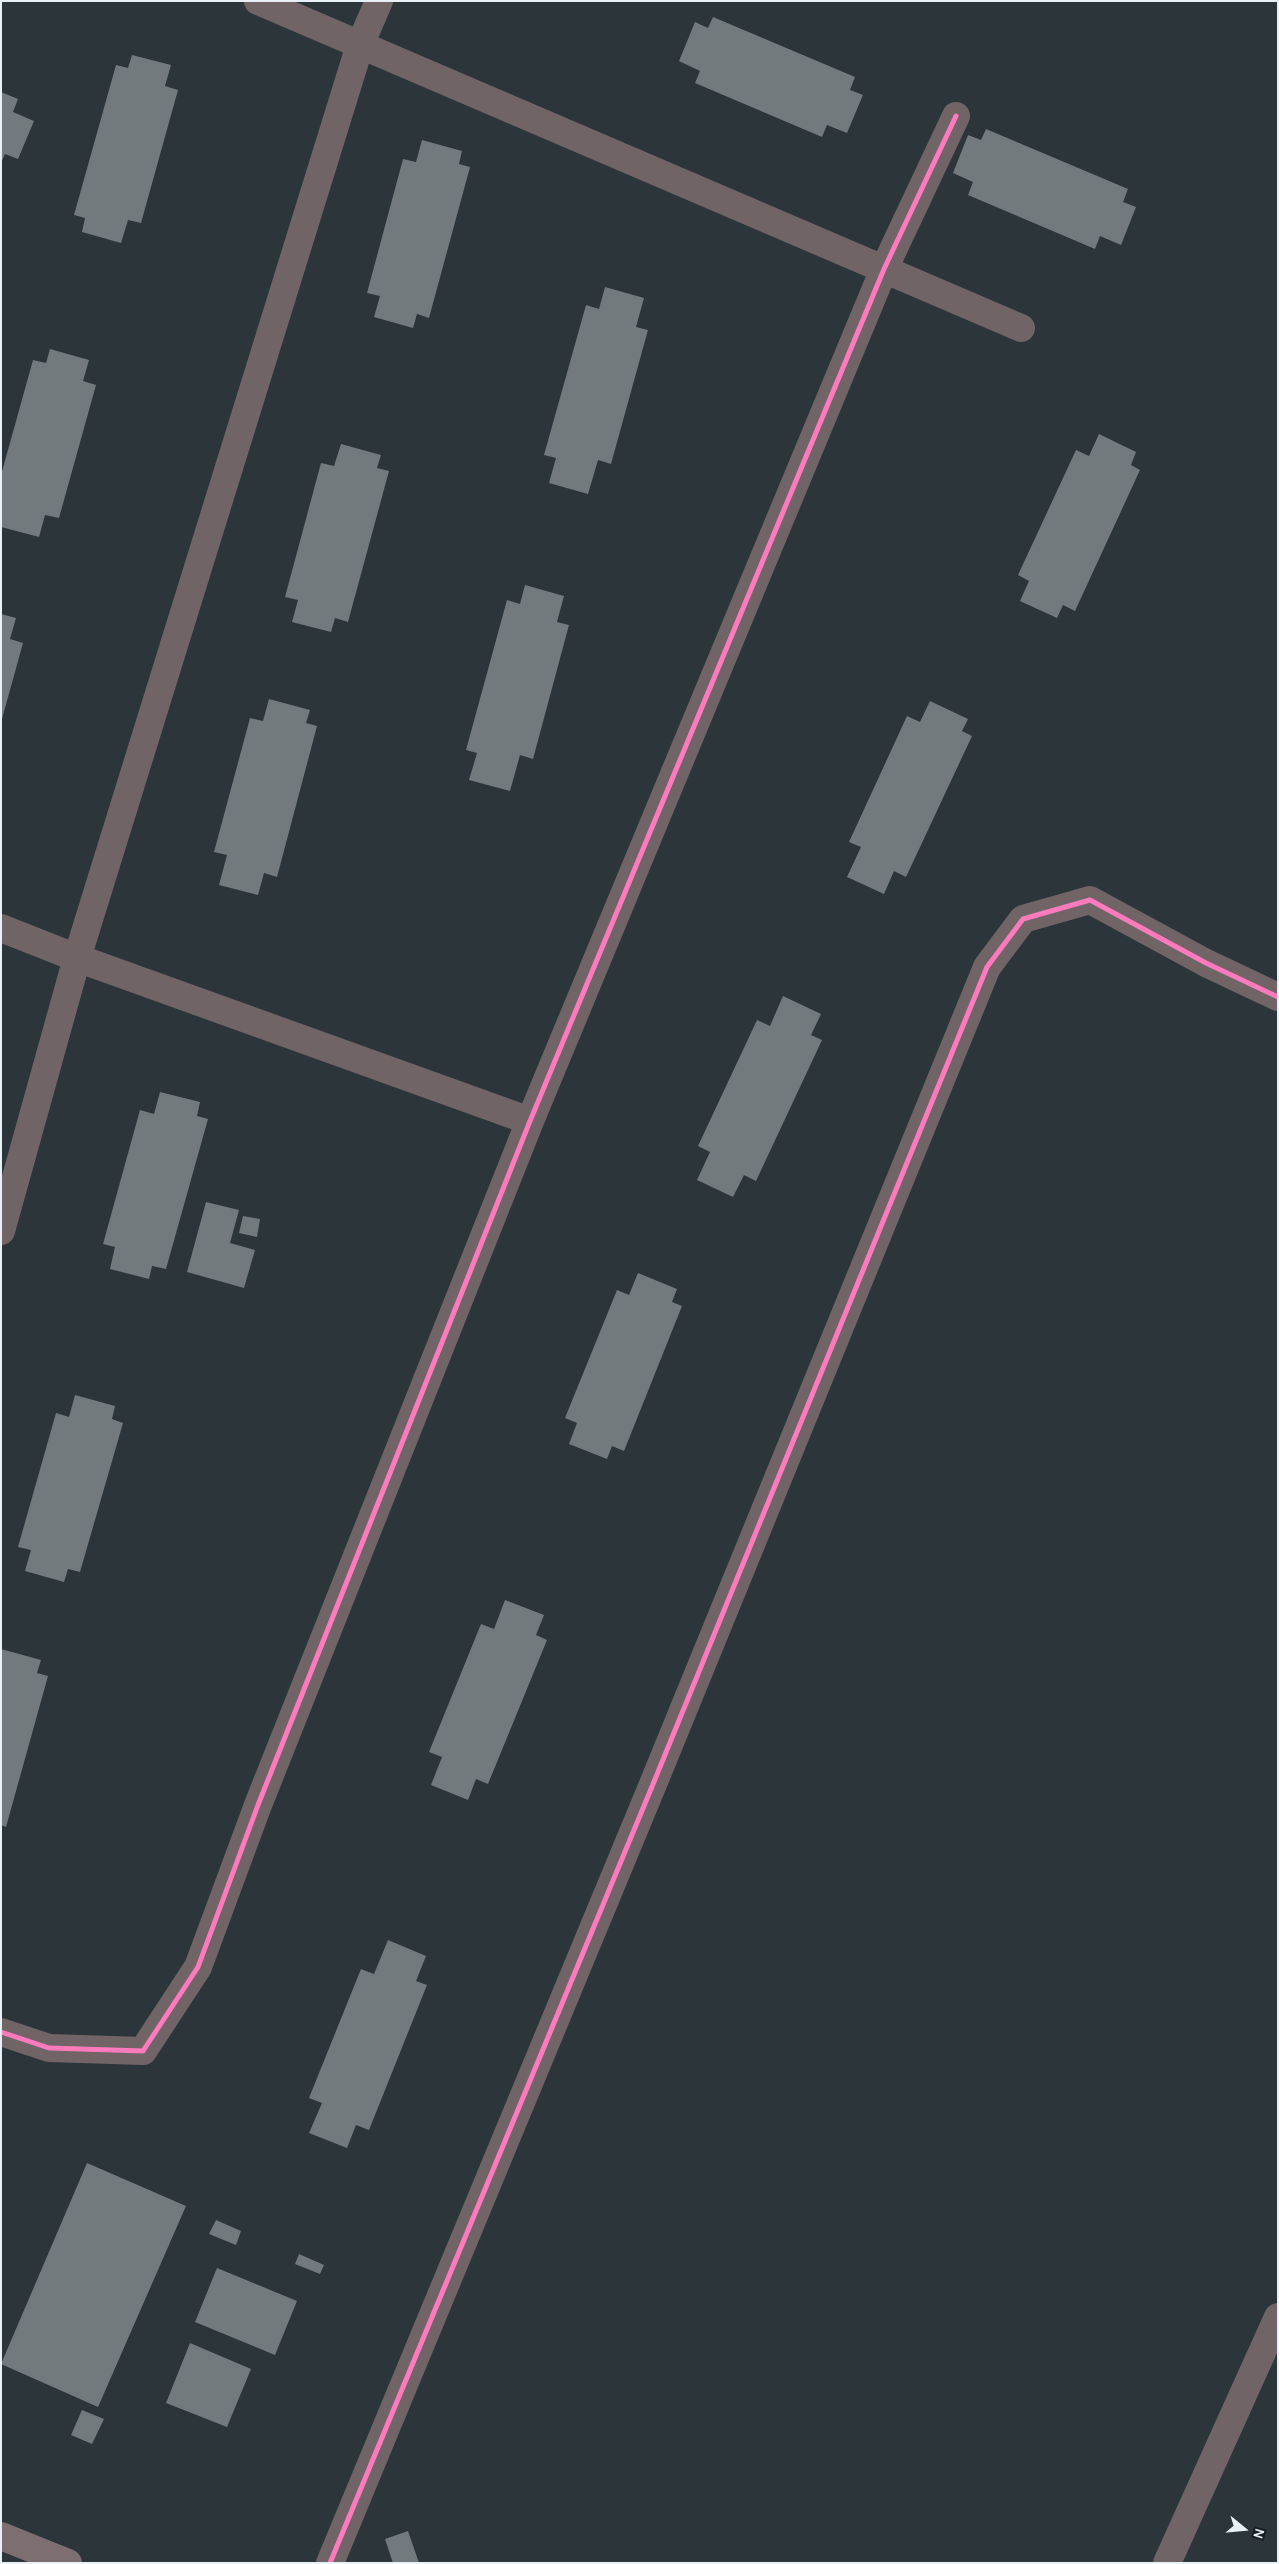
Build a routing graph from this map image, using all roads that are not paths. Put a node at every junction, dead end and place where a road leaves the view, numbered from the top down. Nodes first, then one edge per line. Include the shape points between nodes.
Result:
1 (258, 1) edge
2 (379, 1) edge
3 (360, 44) junction
4 (956, 116) dead end
5 (884, 270) junction
6 (1021, 328) dead end
7 (1, 928) edge
8 (77, 958) junction
9 (1278, 997) edge
10 (530, 1121) junction
11 (1, 1230) edge
12 (1, 2032) edge
13 (1278, 2317) edge
14 (1, 2536) edge
15 (68, 2563) edge
16 (330, 2563) edge
17 (1167, 2563) edge

1 - 3 street
2 - 3 street
3 - 5 street
3 - 8 street
4 - 5 street
5 - 6 street
5 - 10 street
7 - 8 street
8 - 10 street
8 - 11 street
9 - 16 street via 1206,963 1090,900 1023,919 987,967
10 - 12 street via 258,1805 198,1967 143,2051 49,2048
13 - 17 street
14 - 15 street

